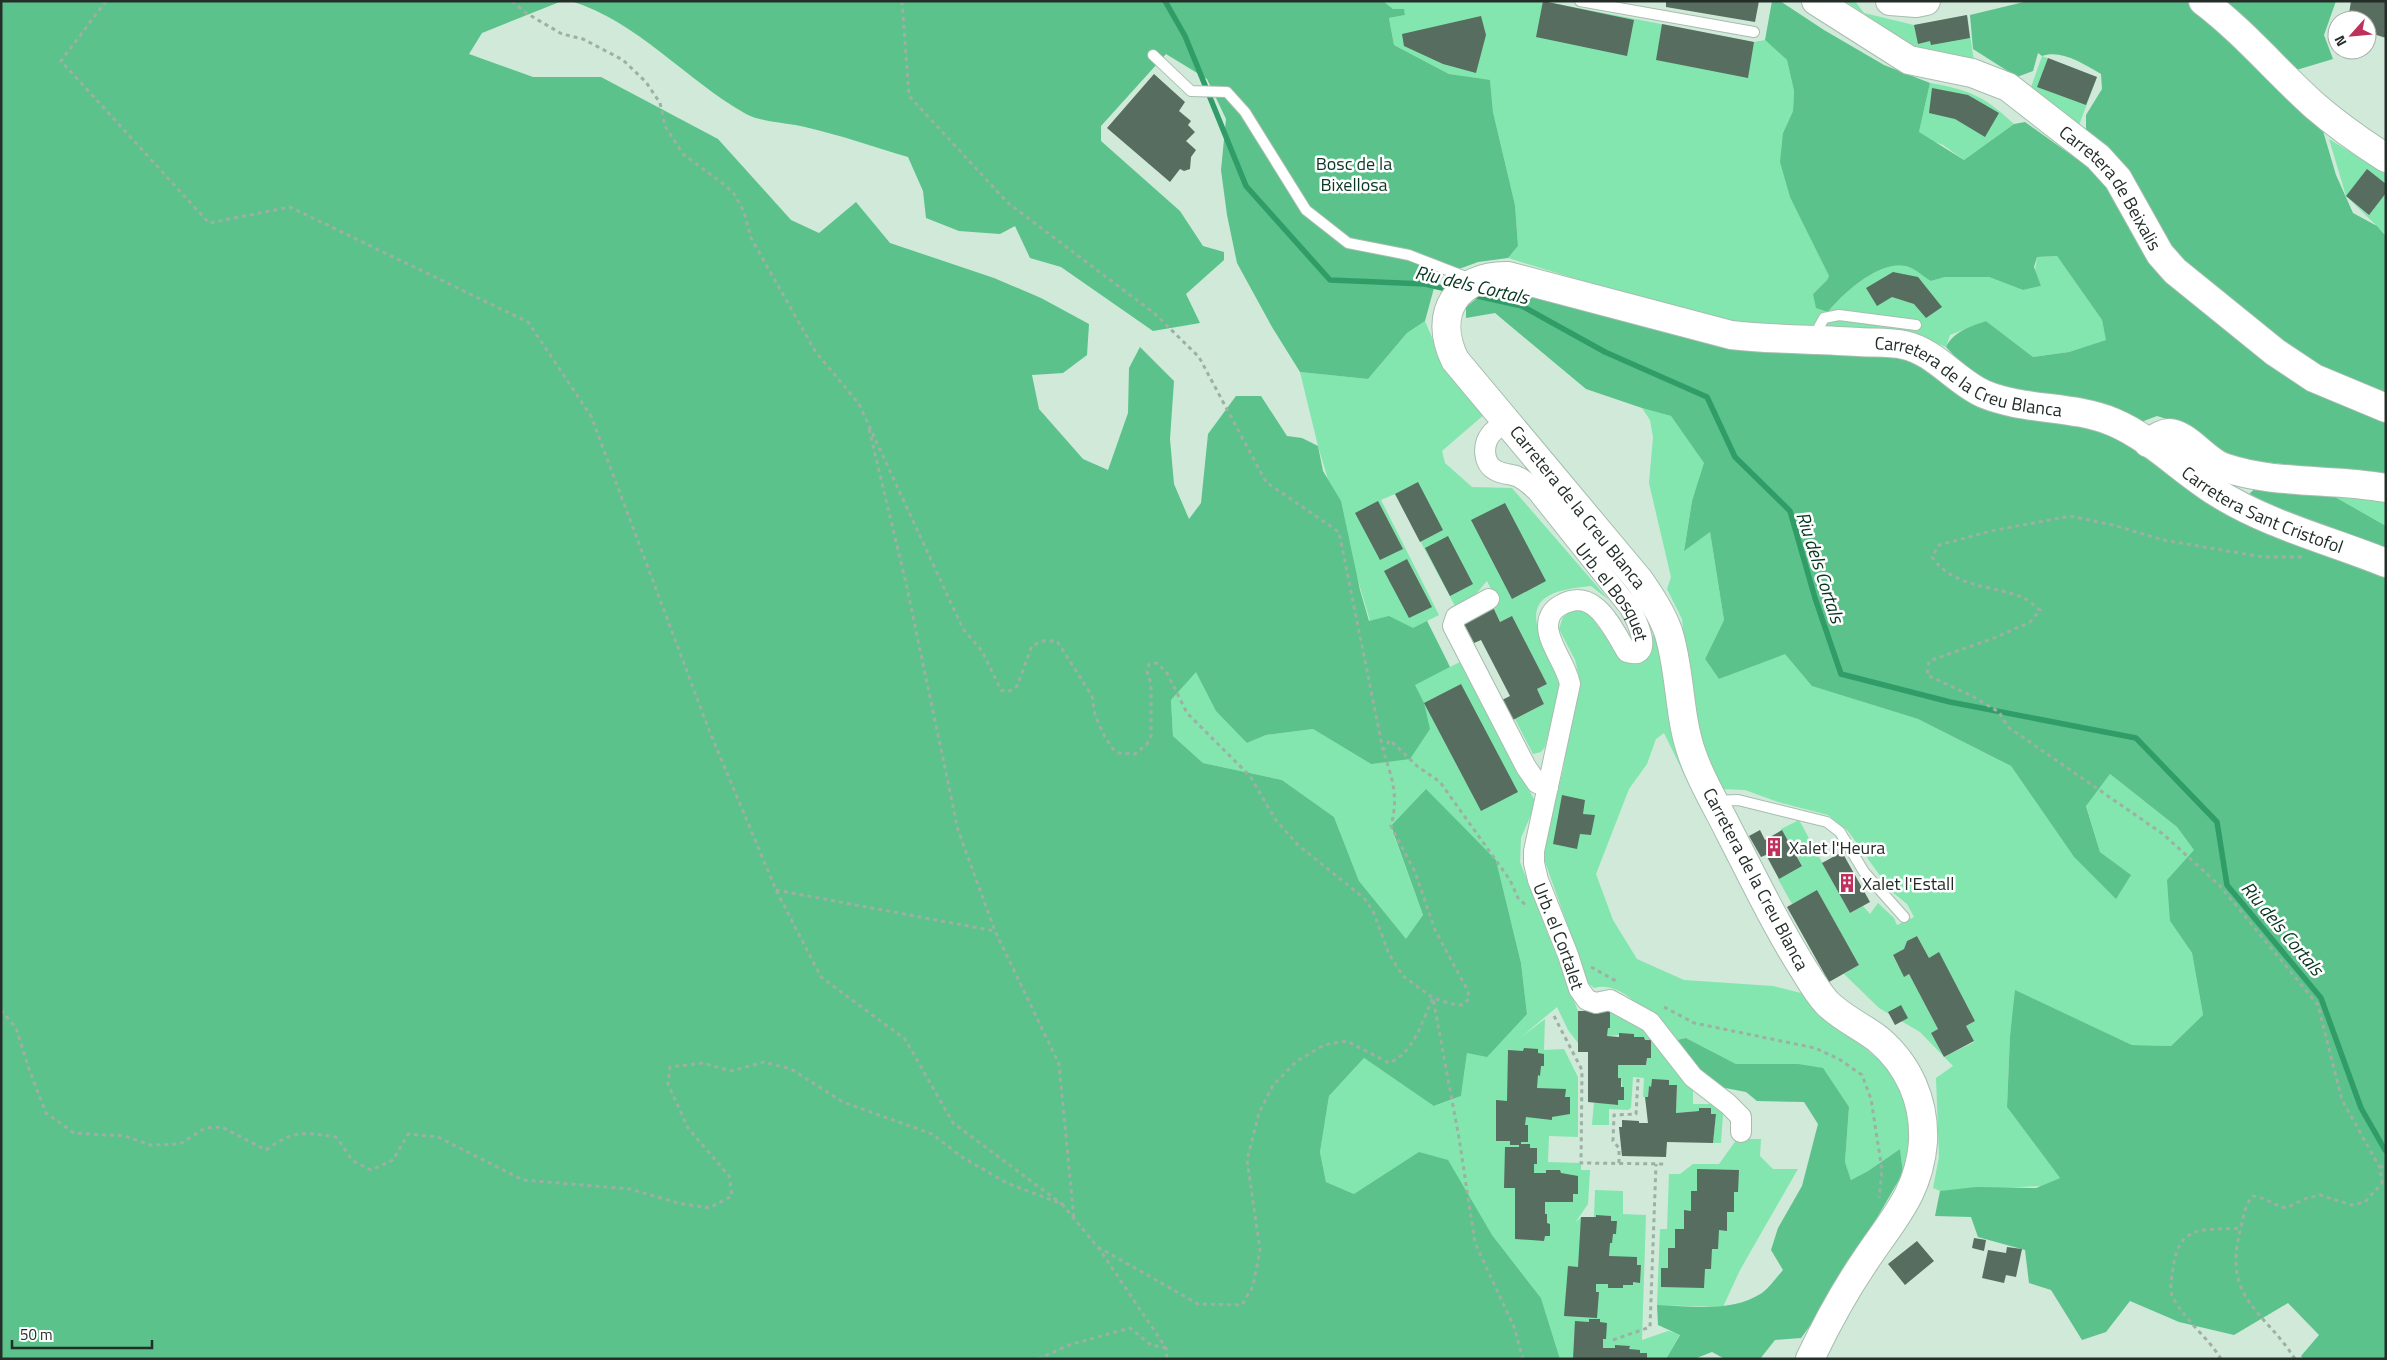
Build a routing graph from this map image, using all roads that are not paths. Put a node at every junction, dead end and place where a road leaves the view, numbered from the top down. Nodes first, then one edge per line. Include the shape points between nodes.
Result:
1 (1580, 1) edge
2 (1816, 1) edge
3 (1890, 1) edge
4 (1926, 1) edge
5 (2203, 1) edge
6 (1754, 32) dead end
7 (1153, 56) dead end
8 (2386, 158) edge
9 (1475, 281) junction
10 (1916, 325) dead end
11 (1819, 340) junction
12 (2386, 408) edge
13 (1506, 420) junction
14 (2148, 444) junction
15 (2386, 488) edge
16 (2386, 563) edge
17 (1489, 599) dead end
18 (1548, 788) junction
19 (1714, 801) junction
20 (1534, 863) joint
21 (1904, 917) dead end
22 (1741, 1132) dead end
23 (1810, 1359) edge

1 - 6 lane
2 - 12 main road, Carretera de Beixalis via 1909,60 1990,79 2008,87 2098,158 2118,180 2160,254 2175,271 2275,352 2314,378
3 - 4 main road
5 - 8 main road via 2314,105
7 - 9 lane via 1191,91 1227,92 1246,112 1306,210 1348,243 1408,255
9 - 11 main road, Carretera de la Creu Blanca via 1508,276 1705,330 1765,339
9 - 13 main road, Carretera de la Creu Blanca via 1447,311 1447,344 1455,360
10 - 11 lane via 1839,315 1824,318 1819,327
11 - 14 main road, Carretera de la Creu Blanca via 1915,348 1982,393 2006,402 2098,418 2130,431
13 - 18 street, Urb. el Bosquet via 1485,444 1487,462 1492,469 1517,476 1536,490 1630,608 1642,634 1638,651 1627,652 1597,608 1584,599 1563,604 1550,615 1550,636 1568,672 1570,684
13 - 19 main road, Carretera de la Creu Blanca via 1656,604 1668,631 1691,754
14 - 15 main road via 2169,433 2180,437 2218,465 2246,475 2354,482
14 - 16 main road, Carretera Sant Cristofol via 2241,506 2290,528
17 - 18 street via 1456,617 1453,626 1526,767 1537,783
18 - 20 street, Urb. el Bosquet
19 - 21 lane via 1738,800 1827,822 1840,832 1864,872
19 - 23 main road, Carretera de la Creu Blanca via 1806,974 1826,1002 1849,1022 1877,1039 1897,1058 1913,1082 1922,1111 1919,1174 1910,1195 1848,1287
20 - 22 street, Urb. el Cortalet via 1579,990 1587,1000 1610,1000 1650,1022 1693,1078 1741,1117

